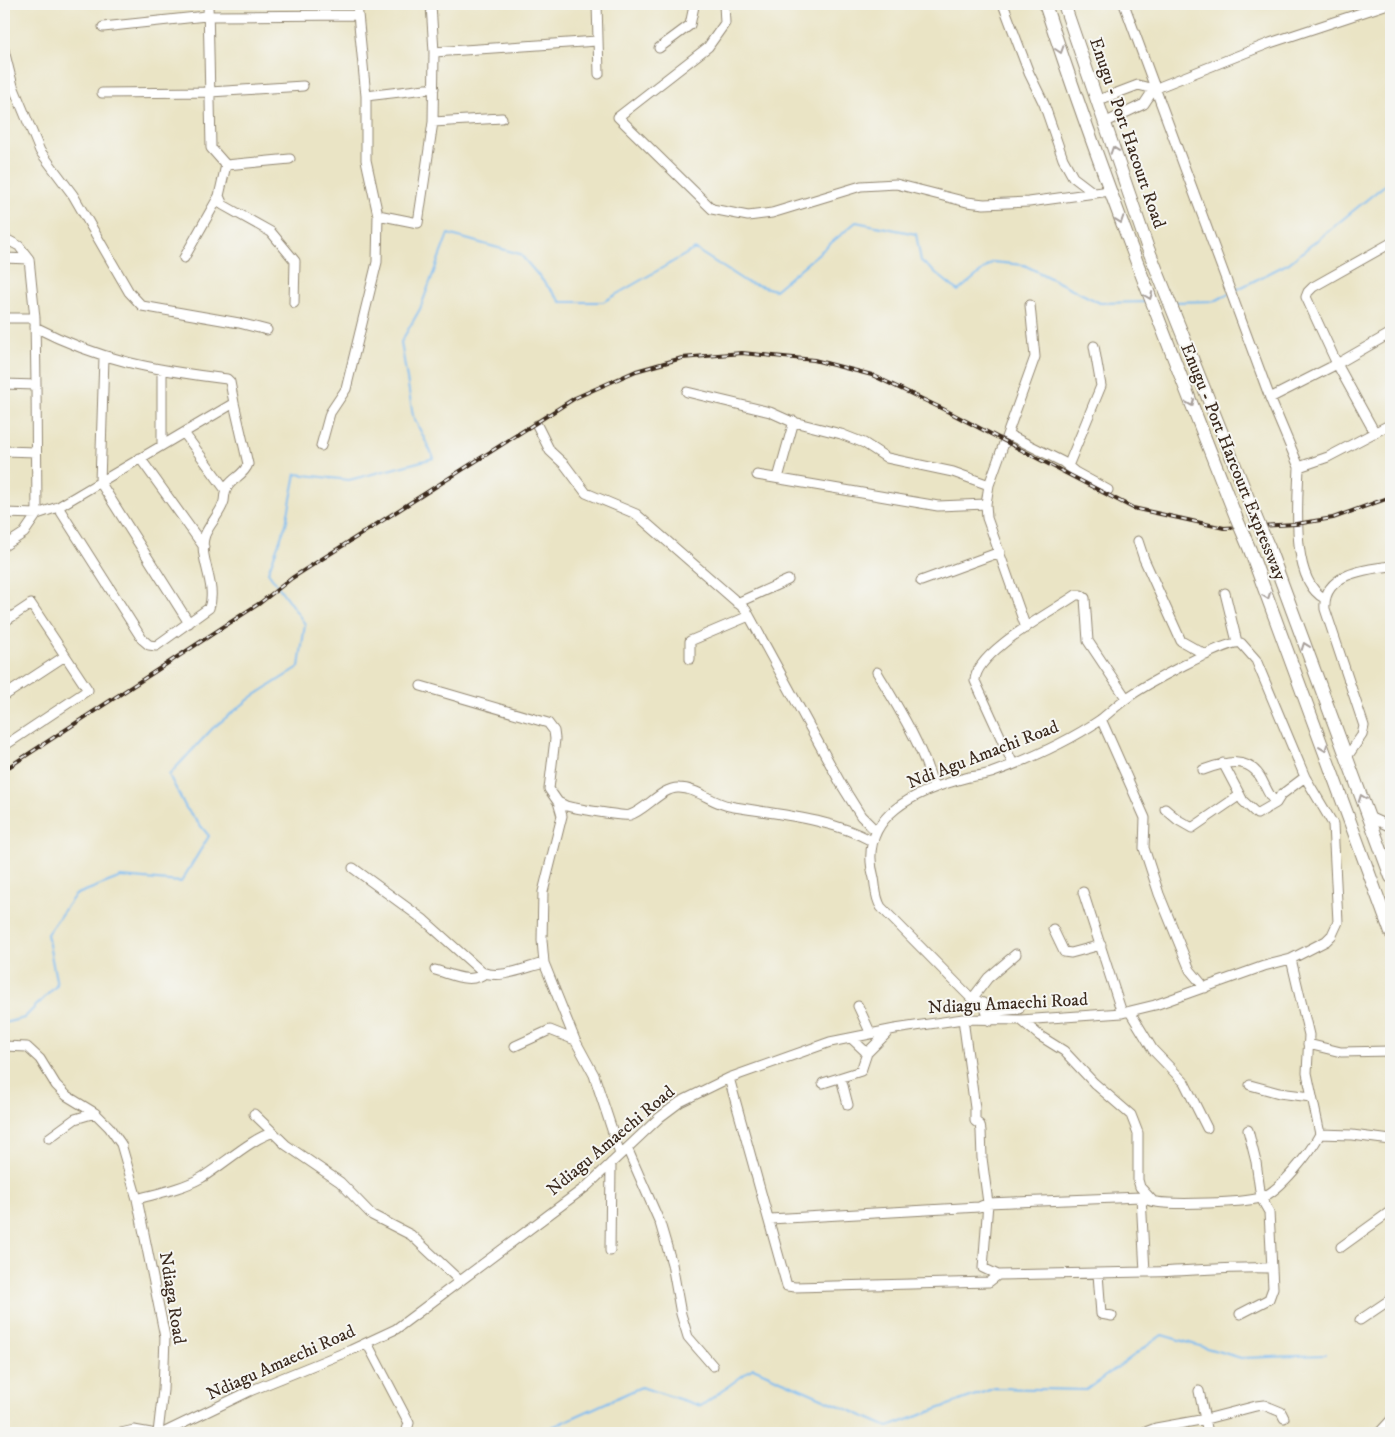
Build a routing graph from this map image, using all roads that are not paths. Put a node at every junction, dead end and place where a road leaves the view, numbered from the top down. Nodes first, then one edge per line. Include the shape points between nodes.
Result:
1 (208, 4) edge
2 (357, 4) edge
3 (431, 4) edge
4 (596, 4) edge
5 (692, 4) edge
6 (724, 4) edge
7 (1003, 4) edge
8 (1045, 4) edge
9 (1064, 4) edge
10 (1124, 4) edge
11 (1388, 4) edge
12 (358, 15) junction
13 (209, 16) junction
14 (103, 27) dead end
15 (597, 40) junction
16 (660, 48) dead end
17 (4, 50) edge
18 (434, 52) junction
19 (600, 74) dead end
20 (303, 86) dead end
21 (434, 88) junction
22 (1154, 89) junction
23 (210, 92) junction
24 (102, 93) dead end
25 (366, 96) junction
26 (1096, 101) junction
27 (502, 118) dead end
28 (432, 122) junction
29 (1104, 123) junction
30 (290, 159) dead end
31 (226, 165) junction
32 (1110, 191) junction
33 (1094, 193) junction
34 (219, 196) junction
35 (378, 215) junction
36 (4, 238) edge
37 (1391, 243) edge
38 (4, 258) edge
39 (184, 258) dead end
40 (29, 259) junction
41 (294, 303) dead end
42 (1030, 305) dead end
43 (4, 318) edge
44 (35, 323) junction
45 (267, 330) dead end
46 (1391, 333) edge
47 (1094, 346) dead end
48 (104, 357) junction
49 (1337, 364) junction
50 (162, 370) junction
51 (4, 384) edge
52 (36, 385) junction
53 (687, 392) dead end
54 (1270, 398) junction
55 (234, 403) junction
56 (794, 421) junction
57 (1391, 424) edge
58 (537, 425) dead end
59 (184, 433) junction
60 (1375, 433) junction
61 (1009, 435) junction
62 (162, 446) junction
63 (321, 446) dead end
64 (4, 451) edge
65 (36, 452) junction
66 (140, 458) junction
67 (1068, 466) junction
68 (1299, 467) junction
69 (757, 475) dead end
70 (778, 478) junction
71 (100, 482) junction
72 (989, 485) junction
73 (225, 489) junction
74 (1108, 490) dead end
75 (986, 504) junction
76 (58, 507) junction
77 (4, 513) edge
78 (36, 514) junction
79 (1138, 541) dead end
80 (4, 546) edge
81 (204, 548) junction
82 (1000, 552) junction
83 (1391, 566) edge
84 (788, 580) dead end
85 (921, 581) dead end
86 (1225, 593) dead end
87 (1324, 598) junction
88 (737, 603) junction
89 (749, 616) junction
90 (4, 622) edge
91 (189, 623) junction
92 (1026, 628) junction
93 (1236, 642) junction
94 (1206, 655) junction
95 (65, 656) junction
96 (690, 659) dead end
97 (877, 672) dead end
98 (421, 686) dead end
99 (4, 696) edge
100 (1126, 698) junction
101 (1102, 719) junction
102 (4, 746) edge
103 (1347, 757) junction
104 (1223, 763) junction
105 (1012, 764) junction
106 (1203, 770) dead end
107 (1306, 777) junction
108 (934, 788) junction
109 (1240, 795) junction
110 (558, 802) junction
111 (1276, 803) junction
112 (572, 807) junction
113 (1165, 809) dead end
114 (562, 816) junction
115 (1369, 816) junction
116 (1350, 819) junction
117 (1332, 824) junction
118 (1391, 828) edge
119 (875, 830) junction
120 (872, 841) junction
121 (353, 868) dead end
122 (1391, 876) edge
123 (1083, 892) dead end
124 (1053, 929) dead end
125 (1391, 933) edge
126 (1101, 945) junction
127 (1016, 954) dead end
128 (1290, 959) junction
129 (544, 963) junction
130 (435, 970) dead end
131 (485, 973) junction
132 (1205, 988) junction
133 (972, 999) junction
134 (858, 1006) dead end
135 (1019, 1009) dead end
136 (1126, 1012) junction
137 (988, 1017) junction
138 (962, 1019) junction
139 (1021, 1020) junction
140 (895, 1029) junction
141 (871, 1034) junction
142 (851, 1038) junction
143 (575, 1040) junction
144 (1308, 1044) junction
145 (4, 1046) edge
146 (515, 1046) dead end
147 (1391, 1051) edge
148 (867, 1053) junction
149 (861, 1071) junction
150 (729, 1078) junction
151 (841, 1078) junction
152 (866, 1079) dead end
153 (823, 1083) dead end
154 (1250, 1085) dead end
155 (1311, 1097) junction
156 (848, 1104) dead end
157 (95, 1114) junction
158 (254, 1114) dead end
159 (1207, 1128) dead end
160 (1248, 1130) dead end
161 (274, 1133) junction
162 (1320, 1134) junction
163 (49, 1138) dead end
164 (1391, 1140) edge
165 (623, 1151) junction
166 (611, 1163) junction
167 (1141, 1197) junction
168 (1261, 1198) junction
169 (137, 1199) junction
170 (1155, 1202) junction
171 (988, 1204) junction
172 (1391, 1211) edge
173 (770, 1219) junction
174 (1340, 1247) dead end
175 (610, 1251) dead end
176 (1271, 1268) junction
177 (1145, 1272) junction
178 (1098, 1274) junction
179 (998, 1275) junction
180 (459, 1280) junction
181 (1391, 1299) edge
182 (1240, 1314) dead end
183 (1112, 1316) dead end
184 (1360, 1320) dead end
185 (367, 1343) junction
186 (713, 1366) dead end
187 (1199, 1391) dead end
188 (1284, 1418) dead end
189 (1206, 1419) junction
190 (1391, 1420) edge
191 (1379, 1430) edge
192 (121, 1433) edge
193 (151, 1433) edge
194 (158, 1433) edge
195 (163, 1433) edge
196 (406, 1433) edge
197 (1143, 1433) edge
198 (1208, 1433) edge

1 - 13 street
2 - 12 street
3 - 18 street
4 - 15 street
5 - 16 street via 690,25
6 - 33 street via 725,23 708,47 618,117 712,209 748,216 772,213 861,186 896,184 984,204 1030,202
7 - 33 street via 1044,104 1062,159 1073,176
8 -> 32 highway, Enugu - Port Harcourt Expressway
9 - 26 highway, Enugu - Port Hacourt Road
10 - 22 street
11 - 22 street via 1270,43
12 - 13 street
12 - 25 street
13 - 14 street
13 - 23 street
15 - 18 street
15 - 19 street
17 - 45 street via 13,86 40,151 72,195 129,292 142,306
18 - 21 street
20 - 23 street
21 - 25 street
21 - 28 street
22 - 26 street via 1138,86
22 - 29 street via 1144,104
22 - 54 street
23 - 24 street
23 - 31 street via 211,148
25 - 35 street via 366,160
26 - 29 highway, Enugu - Port Hacourt Road
27 - 28 street
28 - 35 street via 418,223
103 -> 29 highway, Enugu - Port Hacourt Road, bridge via 1269,548 1147,246
30 - 31 street
31 - 34 street
32 - 33 street
32 -> 116 highway, Enugu - Port Harcourt Expressway, bridge via 1172,358 1250,550
34 - 39 street
34 - 41 street via 223,204 271,232 295,261
35 - 63 street via 377,262 346,389 330,413
36 - 40 street via 19,246
37 - 49 street via 1308,292 1308,305
38 - 40 street
40 - 44 street
42 - 61 street via 1035,357
43 - 44 street
44 - 48 street via 66,343
44 - 52 street
46 - 49 street
47 - 67 street via 1101,386
48 - 50 street
48 - 71 street
49 - 54 street
49 - 60 street
50 - 55 street via 227,379
50 - 62 street
51 - 52 street
52 - 65 street
53 - 56 street
54 - 68 street
55 - 59 street
55 - 73 street via 248,464 246,470
56 - 70 street
56 - 72 street via 864,443 887,458 953,472
57 - 60 street
58 - 88 street via 550,451 586,493 636,514
59 - 62 street
59 - 73 street
60 - 68 street via 1328,457
61 - 67 street
61 - 72 street
62 - 66 street
64 - 65 street
65 - 78 street
66 - 71 street
66 - 81 street
67 - 74 street
68 - 87 street via 1296,524 1306,575 1311,587
69 - 70 street
70 - 75 street via 938,506
71 - 76 street
71 - 91 street
72 - 75 street
73 - 81 street via 224,502 205,535
75 - 82 street via 987,518
76 - 78 street
76 - 91 street via 142,639 156,646
77 - 78 street
78 - 80 street via 24,532
79 - 94 street via 1181,641
81 - 91 street via 212,599 208,608
82 - 85 street
82 - 92 street
83 - 87 street via 1354,573 1339,580
84 - 88 street
86 - 93 street
87 - 103 street via 1364,726 1362,735
88 - 89 street
89 - 96 street via 690,641
89 - 119 street via 842,784 861,816
90 - 95 street via 31,604
92 - 100 street via 1076,595 1081,595 1085,598 1088,641
92 - 105 street via 984,659 975,675
93 - 94 street, Ndi Agu Amachi Road
93 - 107 street via 1247,648 1256,660
94 - 100 street, Ndi Agu Amachi Road
95 - 99 street
95 - 102 street via 88,690
97 - 108 street via 910,730
98 - 110 street via 548,723 555,738 548,789
100 - 101 street, Ndi Agu Amachi Road
101 - 105 street, Ndi Agu Amachi Road via 1053,748
101 - 132 street via 1145,818 1144,848 1162,902 1190,970
115 -> 103 highway, Enugu - Port Hacourt Road
104 - 106 street
104 - 109 street
104 - 111 street via 1242,762 1256,771
105 - 108 street, Ndi Agu Amachi Road via 989,774
107 - 111 street via 1281,795
107 - 117 street
108 - 119 street, Ndi Agu Amachi Road via 914,796 886,817
109 - 111 street via 1257,814
109 - 113 street via 1192,828
110 - 112 street
110 - 114 street
112 - 114 street
112 - 120 street via 627,816 668,791 680,788 728,806 780,812 848,830
114 - 129 street via 543,892
115 - 118 street
115 - 122 highway, Enugu - Port Hacourt Road
116 - 117 street
116 - 125 highway, Enugu - Port Harcourt Expressway
117 - 128 street, Ndiagu Amaechi Road via 1338,902 1336,928 1326,941
119 - 120 street, Ndi Agu Amachi Road
120 - 133 street, Ndi Agu Amachi Road via 870,865 875,896 881,907
121 - 131 street via 424,920
123 - 126 street
124 - 126 street via 1064,952
126 - 136 street
127 - 133 street via 988,978
128 - 132 street, Ndiagu Amaechi Road
128 - 144 street via 1309,1035
129 - 131 street via 501,973
129 - 143 street
130 - 131 street via 469,979
132 - 136 street, Ndiagu Amaechi Road
133 - 137 street, Ndi Agu Amachi Road via 983,1003
134 - 141 street
135 - 137 street
136 - 139 street, Ndiagu Amaechi Road
136 - 159 street via 1153,1050 1184,1082
137 - 138 street, Ndiagu Amaechi Road
137 - 139 street, Ndiagu Amaechi Road
138 - 140 street, Ndiagu Amaechi Road
138 - 171 street via 974,1118 981,1131
139 - 170 street via 1060,1047 1130,1115 1138,1133 1140,1187
140 - 141 street, Ndiagu Amaechi Road
140 - 148 street via 882,1036
141 - 142 street, Ndiagu Amaechi Road
142 - 148 street
142 - 150 street, Ndiagu Amaechi Road via 830,1042
143 - 146 street via 550,1030
143 - 165 street via 594,1075
144 - 147 street via 1341,1052
144 - 155 street via 1307,1073
145 - 157 street, Ndiaga Road via 27,1047 67,1096
148 - 149 street
149 - 151 street
149 - 152 street
150 - 165 street, Ndiagu Amaechi Road via 680,1102
150 - 173 street
151 - 153 street
151 - 156 street
154 - 155 street
155 - 162 street
157 - 163 street via 75,1120
157 - 169 street, Ndiaga Road via 121,1144
158 - 161 street
160 - 168 street
161 - 169 street via 261,1136 190,1184
161 - 180 street via 302,1157 340,1182 372,1215 411,1235
162 - 164 street
162 - 168 street via 1289,1175
165 - 166 street, Ndiagu Amaechi Road
165 - 186 street via 660,1223 688,1337
166 - 175 street
166 - 180 street, Ndiagu Amaechi Road via 587,1186
167 - 170 street
167 - 171 street
167 - 177 street
168 - 170 street
168 - 176 street via 1270,1212
169 - 194 street, Ndiaga Road via 164,1337 164,1390
171 - 173 street via 900,1213
171 - 179 street via 983,1268
172 - 174 street
173 - 179 street via 787,1286 989,1282
176 - 177 street
176 - 182 street via 1273,1288 1269,1299
177 - 178 street
178 - 179 street
178 - 183 street via 1101,1314
180 - 185 street, Ndiagu Amaechi Road via 396,1329
181 - 184 street
185 - 195 street, Ndiagu Amaechi Road via 250,1391
185 - 196 street via 408,1423
187 - 189 street
188 - 189 street via 1281,1412 1264,1405
189 - 197 street
189 - 198 street
190 - 191 street
192 - 193 street via 134,1430

